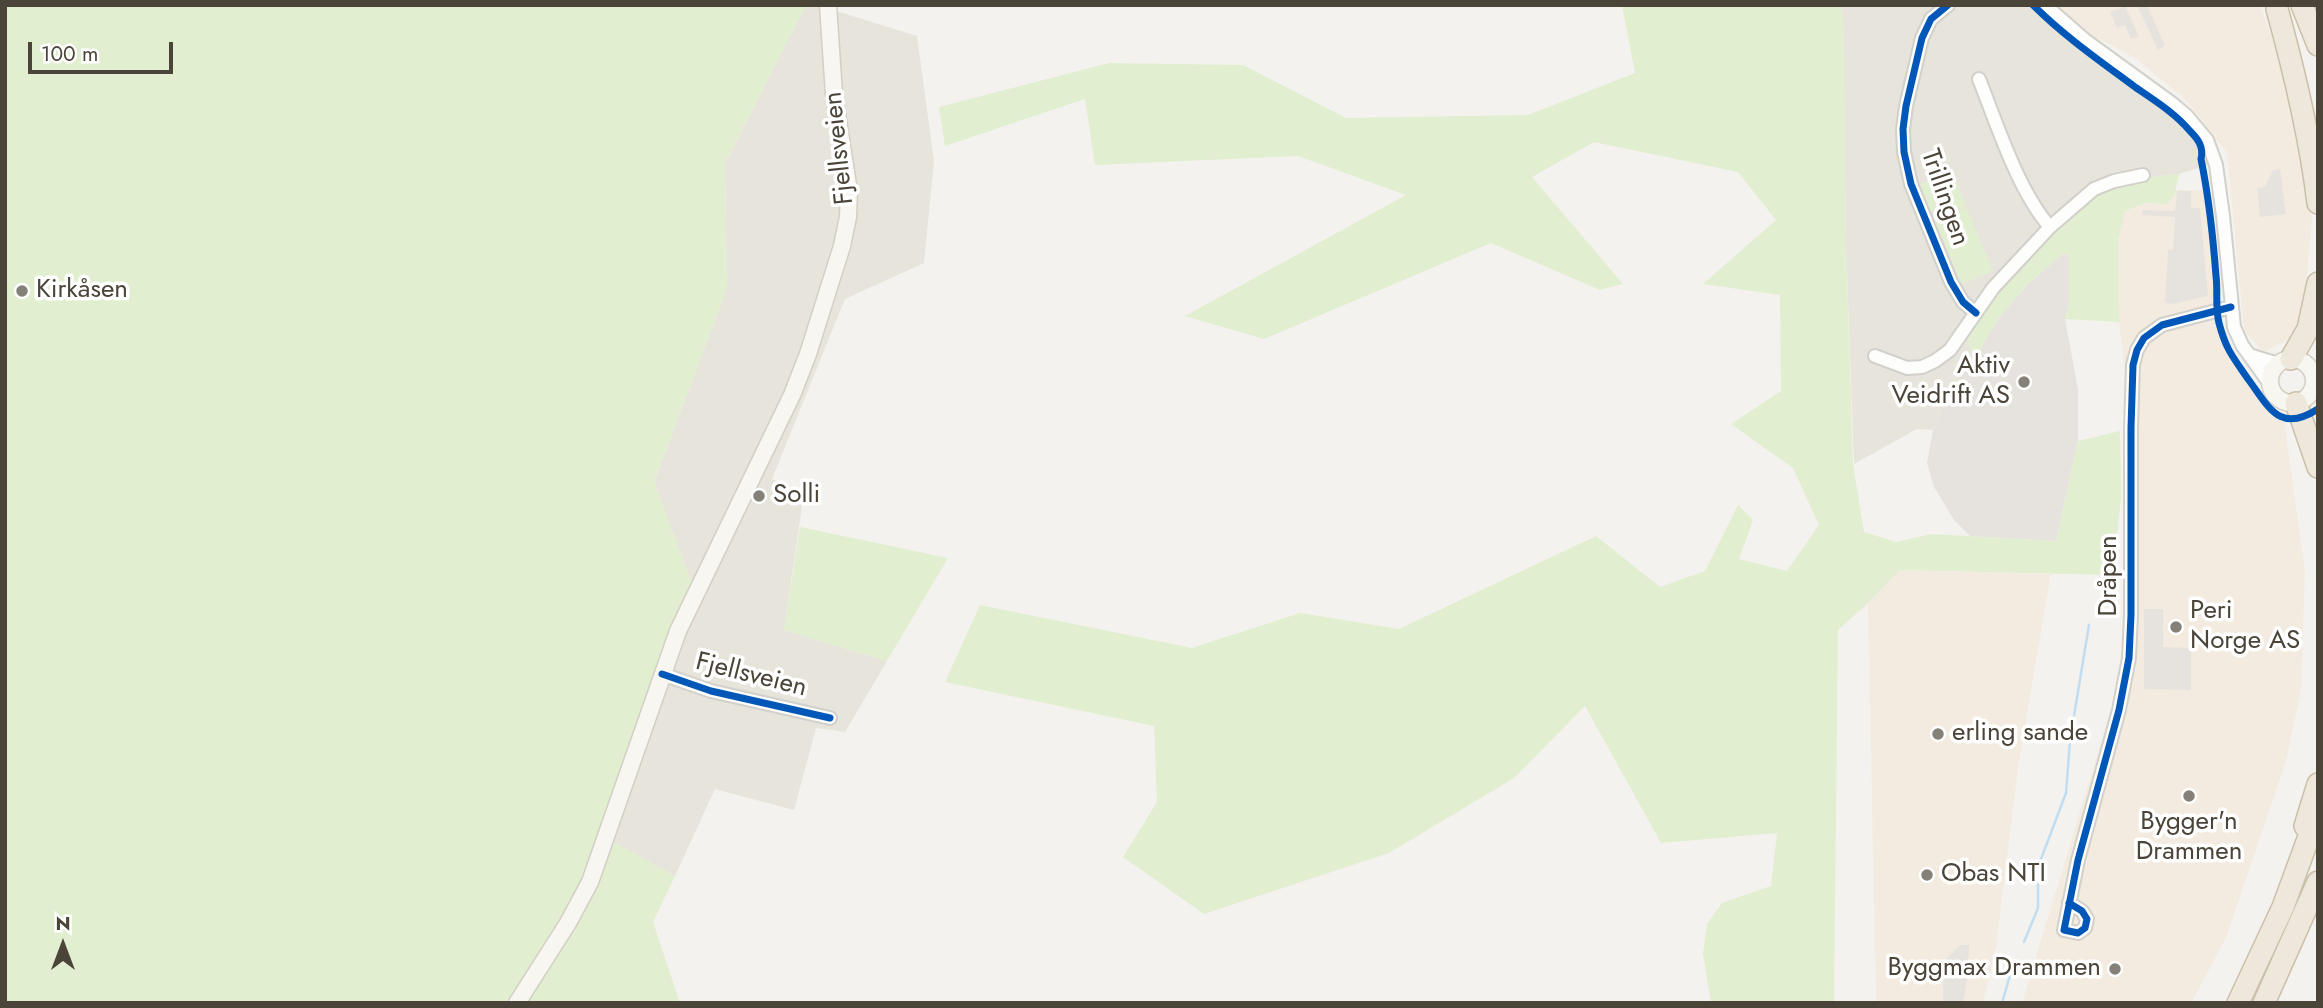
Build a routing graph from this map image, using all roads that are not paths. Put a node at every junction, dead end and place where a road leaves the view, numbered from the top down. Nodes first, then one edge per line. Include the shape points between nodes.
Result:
1 (828, 5) edge
2 (2045, 5) edge
3 (2302, 5) edge
4 (1942, 7) edge
5 (2276, 7) edge
6 (2315, 34) edge
7 (1979, 79) dead end
8 (2318, 115) edge
9 (2143, 175) dead end
10 (2318, 203) edge
11 (2050, 227) junction
12 (2318, 283) edge
13 (2231, 307) junction
14 (1976, 313) junction
15 (2249, 355) junction
16 (1875, 356) dead end
17 (2284, 362) junction
18 (2315, 371) edge
19 (2270, 384) junction
20 (2309, 395) edge
21 (2318, 467) edge
22 (662, 674) junction
23 (830, 718) dead end
24 (2318, 784) edge
25 (2318, 812) edge
26 (2297, 872) junction
27 (2318, 882) edge
28 (2069, 903) dead end
29 (517, 1003) edge
30 (2238, 1003) edge
31 (2264, 1003) edge

1 - 22 main road, Fjellsveien via 834,94 849,191 845,233 792,395 678,631
2 - 13 street via 2173,104 2207,140 2219,180
3 - 6 highway
4 - 14 street, Trillingen via 1927,26 1914,67 1903,129 1904,152 1911,184 1951,282 1962,302
5 - 8 highway
5 - 10 highway via 2300,90
7 - 11 street via 2022,181
9 - 11 street via 2094,189
11 - 14 street
12 - 17 highway via 2308,329
13 - 15 street via 2238,338
13 - 28 street, Dråpen via 2162,325 2144,338 2137,350 2132,385 2129,658
14 - 16 street via 1950,350 1929,365 1908,368
15 - 17 street
15 - 19 street
17 - 18 main road via 2301,360
17 - 19 main road via 2271,373
18 - 20 main road
19 - 20 main road via 2279,399
20 - 21 highway
22 - 23 street, Fjellsveien via 711,691
22 - 29 main road, Fjellsveien via 590,882
24 - 26 highway via 2300,838
25 - 26 highway
26 - 30 highway
27 - 31 highway

